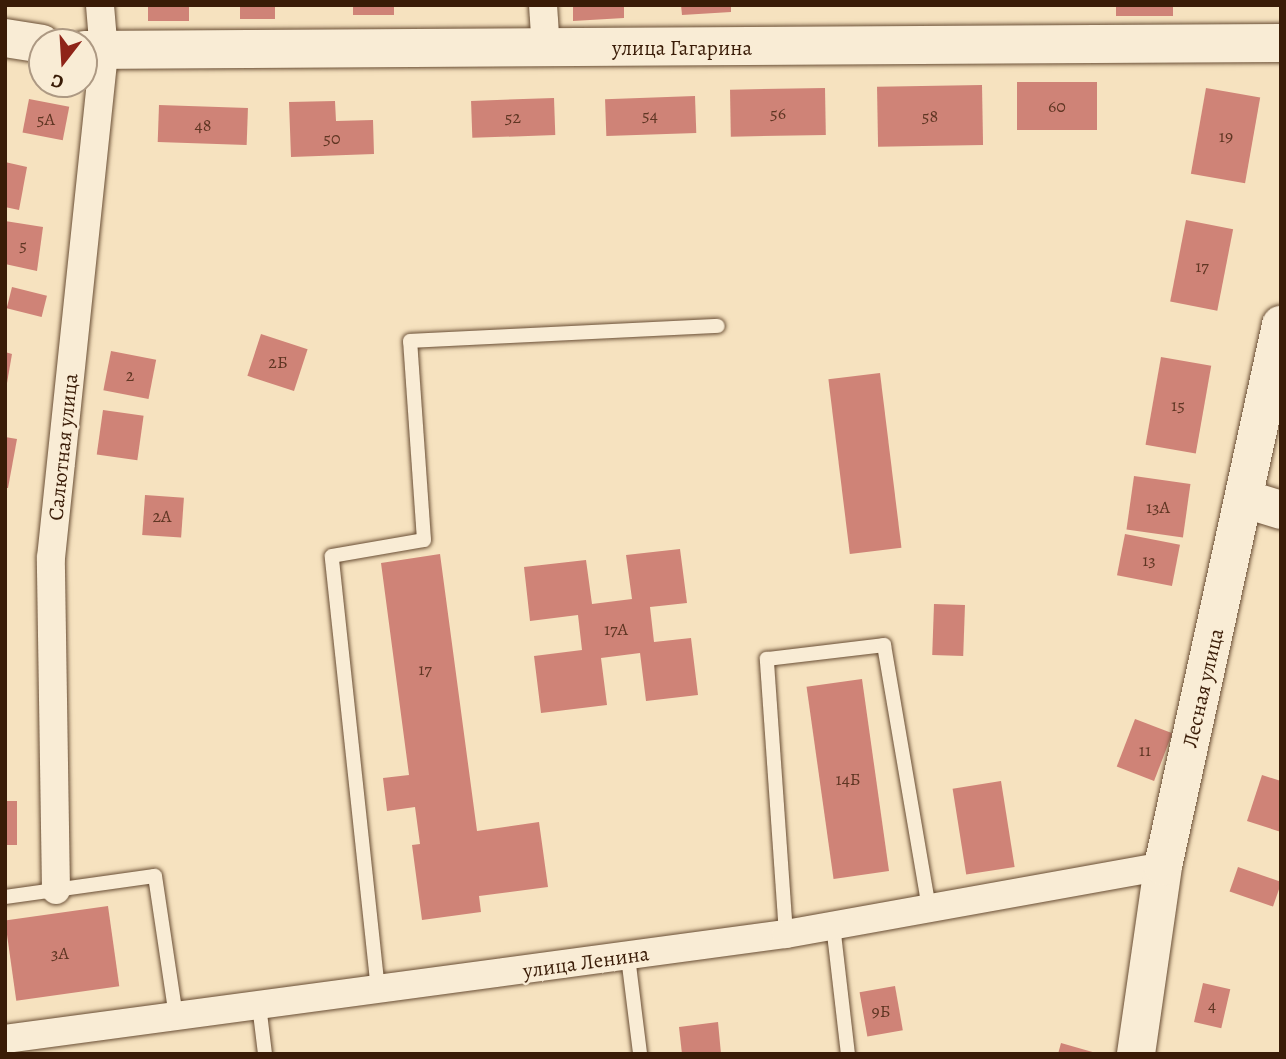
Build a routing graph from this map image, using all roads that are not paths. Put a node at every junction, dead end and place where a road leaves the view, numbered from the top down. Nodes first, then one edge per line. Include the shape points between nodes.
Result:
1 (100, 5) edge
2 (543, 5) edge
3 (97, 28) edge
4 (5, 38) edge
5 (28, 42) edge
6 (1281, 43) edge
7 (546, 49) junction
8 (98, 51) edge
9 (90, 98) edge
10 (1281, 325) edge
11 (718, 327) dead end
12 (1245, 499) junction
13 (1281, 510) edge
14 (1163, 866) junction
15 (56, 890) junction
16 (5, 898) edge
17 (929, 907) junction
18 (833, 925) junction
19 (786, 934) junction
20 (628, 957) junction
21 (378, 990) junction
22 (259, 1005) junction
23 (176, 1016) junction
24 (5, 1039) edge
25 (265, 1054) edge
26 (640, 1054) edge
27 (848, 1054) edge
28 (1136, 1054) edge

1 - 3 street, Салютная улица
2 - 7 street
4 - 5 street
6 - 7 street, улица Гагарина
7 - 8 street, улица Гагарина
9 - 15 street, Салютная улица via 51,558
10 - 12 street, Лесная улица
11 - 21 lane via 410,341 424,540 332,556
12 - 13 street
12 - 14 street, Лесная улица
14 - 17 street, улица Ленина
14 - 28 street, Лесная улица
15 - 16 lane
15 - 23 lane via 155,876
17 - 18 street, улица Ленина
17 - 19 lane via 884,645 767,659
18 - 19 street, улица Ленина
18 - 27 lane
19 - 20 street, улица Ленина
20 - 21 street, улица Ленина
20 - 26 lane
21 - 22 street, улица Ленина
22 - 23 street, улица Ленина
22 - 25 lane
23 - 24 street, улица Ленина

